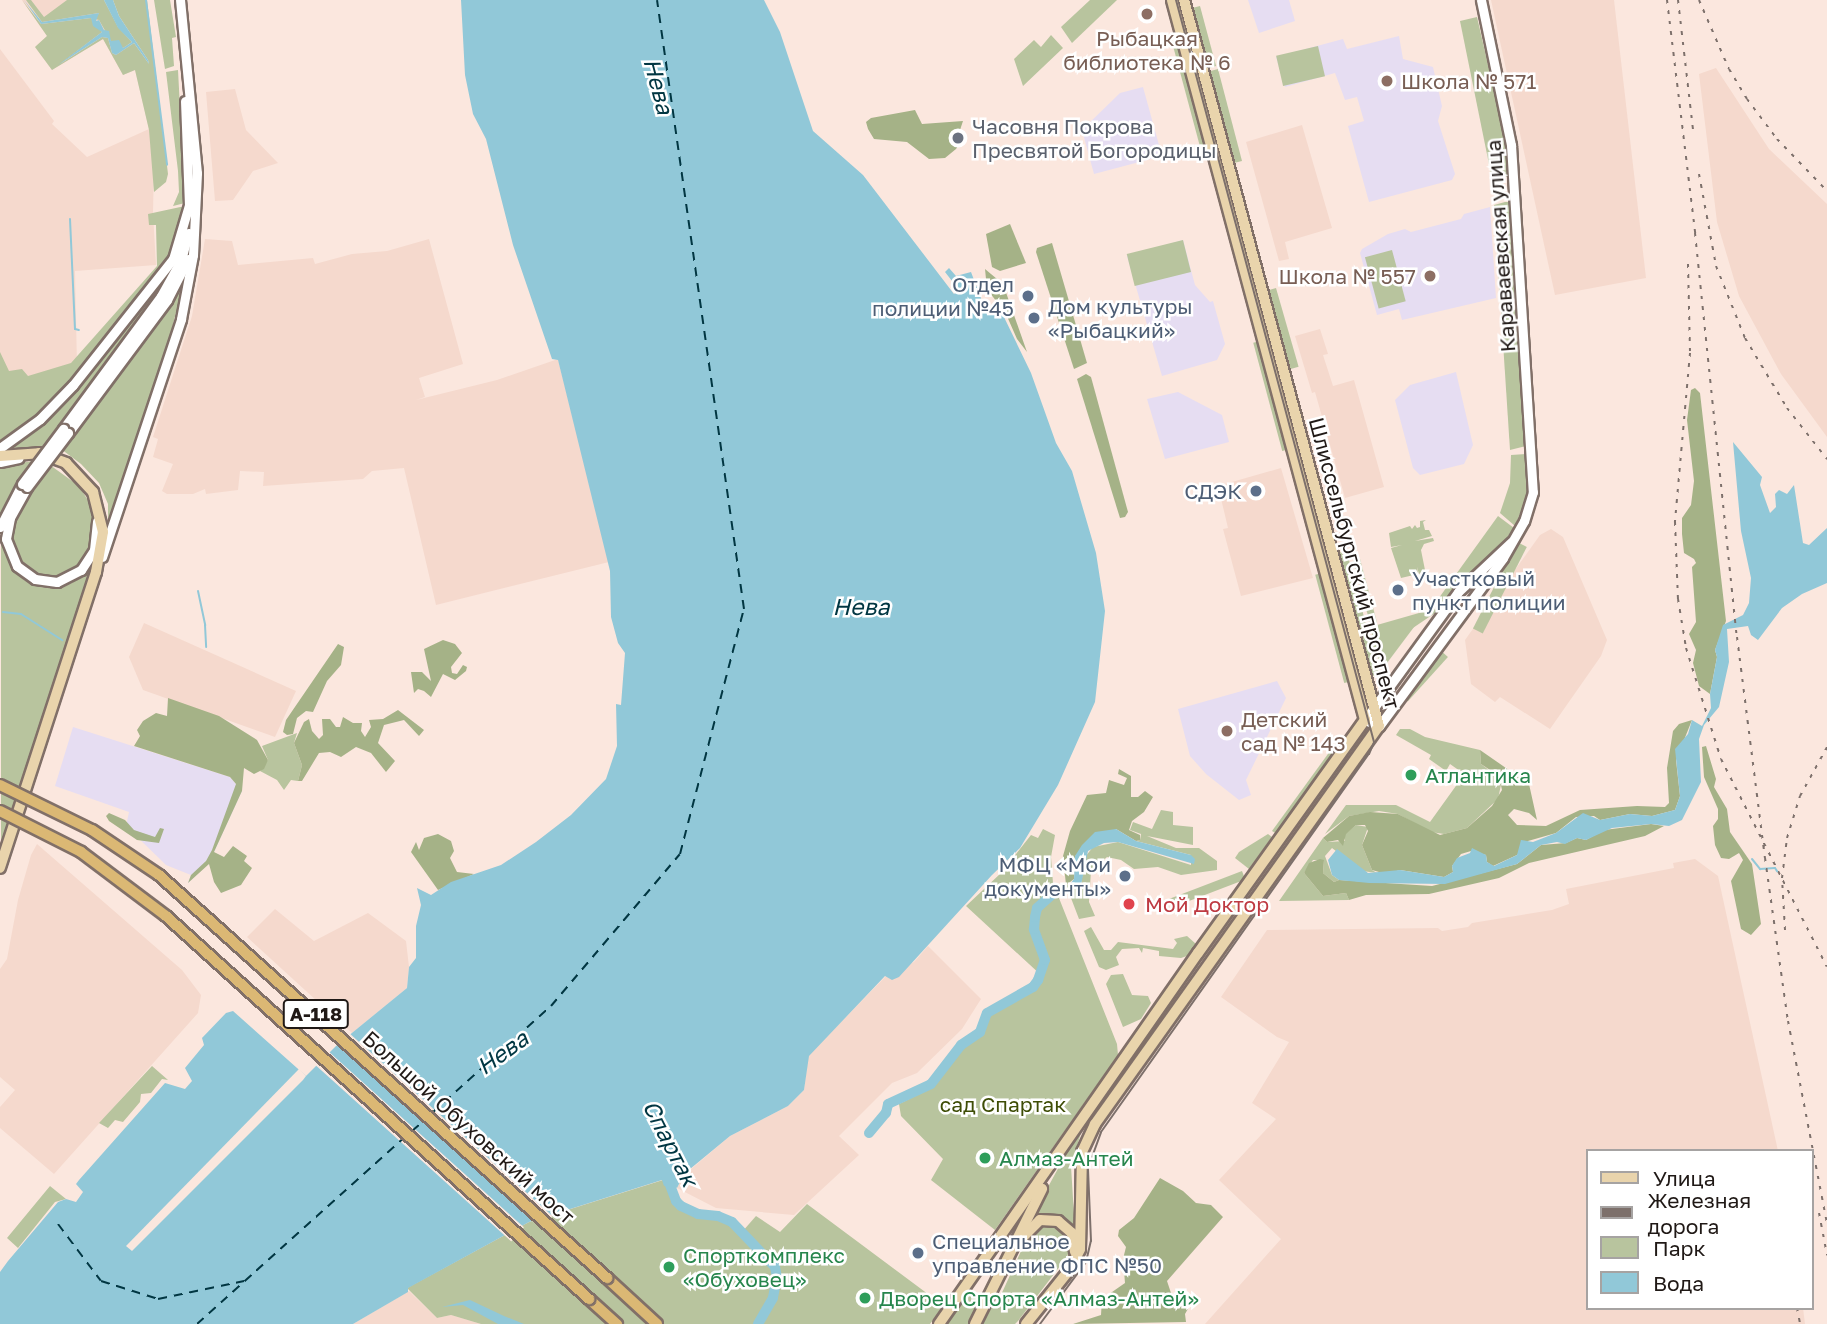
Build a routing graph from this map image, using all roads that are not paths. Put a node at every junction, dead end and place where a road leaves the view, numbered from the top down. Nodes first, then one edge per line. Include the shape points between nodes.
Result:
1 (174, 0) edge
2 (180, 0) edge
3 (1172, 0) edge
4 (1184, 0) edge
5 (1481, 0) edge
6 (189, 207) junction
7 (194, 245) junction
8 (65, 431) junction
9 (0, 448) edge
10 (0, 456) edge
11 (0, 462) edge
12 (25, 485) junction
13 (0, 527) edge
14 (1511, 542) junction
15 (96, 572) junction
16 (1374, 708) junction
17 (1365, 720) junction
18 (1379, 726) junction
19 (0, 785) edge
20 (0, 811) edge
21 (1287, 828) junction
22 (1299, 836) junction
23 (0, 869) edge
24 (1198, 953) junction
25 (1209, 961) junction
26 (1066, 1145) junction
27 (1003, 1266) junction
28 (1070, 1269) junction
29 (1037, 1310) junction
30 (617, 1324) edge
31 (657, 1324) edge
32 (939, 1324) edge
33 (975, 1324) edge
34 (1020, 1324) edge
35 (1026, 1324) edge

1 - 6 main road
2 - 7 main road via 197,173
3 - 17 main road, Шлиссельбургский проспект
4 - 16 main road, Шлиссельбургский проспект
5 - 14 main road, Караваевская улица via 1512,154 1533,492
6 - 8 main road via 187,241 171,281
6 - 9 main road via 173,259 133,313 53,407
7 - 8 main road via 167,300
7 - 15 main road via 180,319
8 - 12 main road, bridge
10 - 15 main road via 48,454 82,476 102,520
11 - 12 main road via 36,458 57,464 88,492 98,535 89,561 72,578 38,580 24,573 12,558 6,545 7,528
12 - 13 main road
14 - 16 main road via 1458,592
14 - 18 main road
15 - 23 main road
16 - 17 main road
16 - 18 main road, Шлиссельбургский проспект
17 - 18 main road, Шлиссельбургский проспект
17 - 21 main road
18 - 22 main road
19 - 31 highway, Большой Обуховский мост / А-118, bridge via 92,830 159,875
20 - 30 highway, А-118, bridge via 81,852 166,916
21 - 22 main road
21 - 24 main road
22 - 25 main road
24 - 25 main road
24 - 26 main road
25 - 28 main road via 1084,1145 1080,1249
26 - 27 main road
26 - 32 main road
27 - 28 main road via 1024,1234 1036,1222 1049,1218 1072,1233 1075,1252
27 - 33 main road
28 - 29 main road
29 - 34 main road
29 - 35 main road

